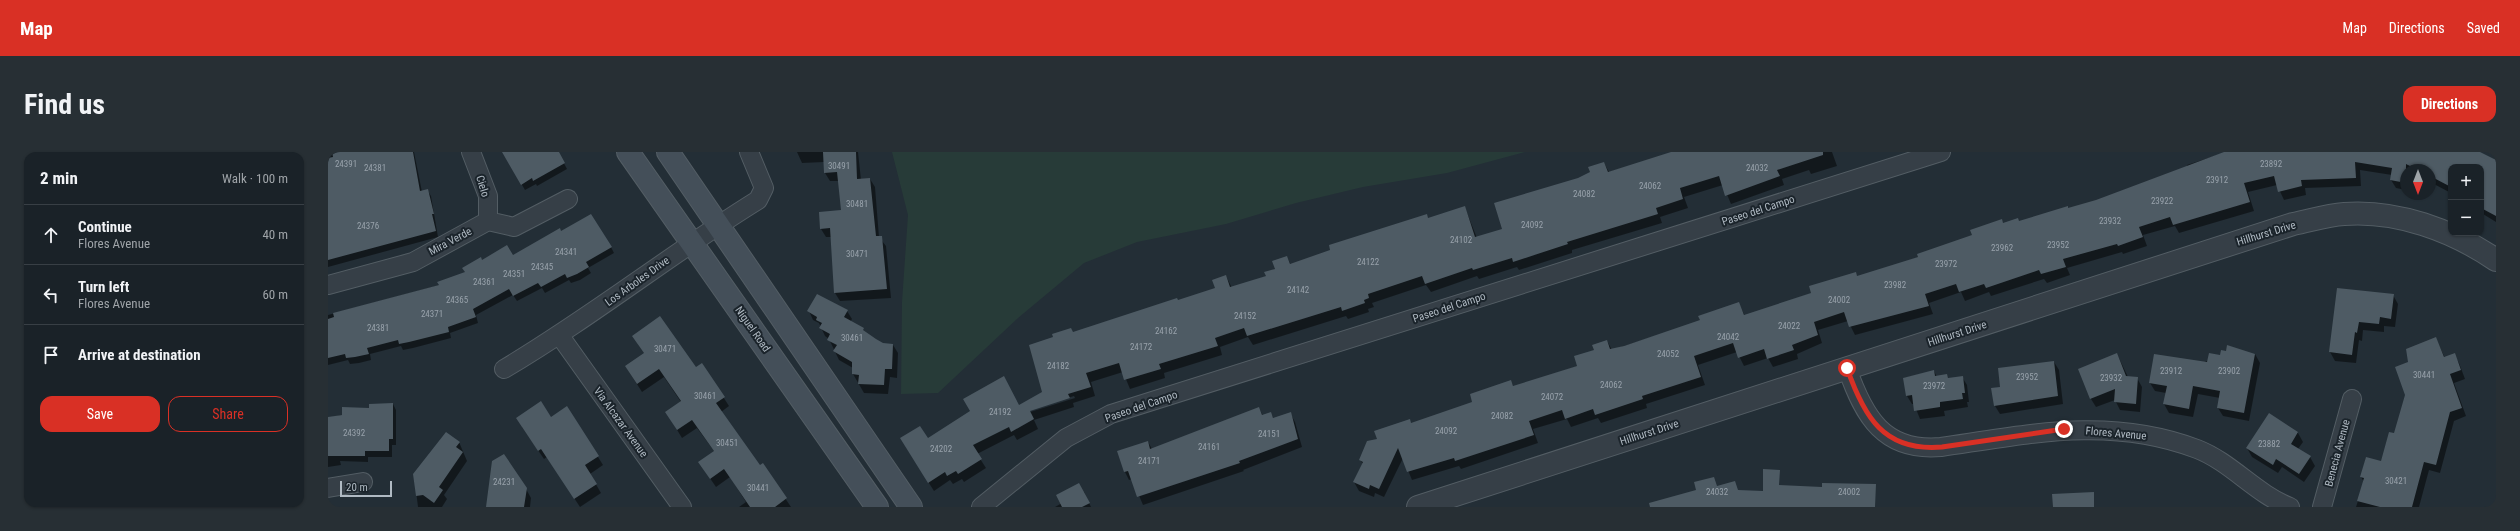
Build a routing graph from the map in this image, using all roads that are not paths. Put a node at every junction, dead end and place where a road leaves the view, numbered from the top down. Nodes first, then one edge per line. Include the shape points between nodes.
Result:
1 (471, 152) edge
2 (628, 152) edge
3 (668, 152) edge
4 (749, 152) edge
5 (1940, 152) edge
6 (568, 199) dead end
7 (488, 221) junction
8 (717, 225) junction
9 (692, 242) junction
10 (2496, 260) edge
11 (328, 285) edge
12 (560, 336) junction
13 (1847, 368) junction
14 (504, 369) dead end
15 (2352, 399) dead end
16 (840, 455) junction
17 (363, 482) dead end
18 (328, 488) edge
19 (682, 507) edge
20 (877, 507) edge
21 (892, 507) edge
22 (911, 507) edge
23 (981, 507) edge
24 (1418, 507) edge
25 (2290, 507) edge
26 (2322, 507) edge

1 - 7 street, Cielo via 488,196
2 - 9 main road, Niguel Road
3 - 8 main road
4 - 8 street, Los Arboles Drive via 764,188 758,200
5 - 23 street, Paseo del Campo via 1111,414 1066,438
6 - 7 street via 514,227
7 - 11 street, Mira Verde via 412,262
8 - 9 street, Los Arboles Drive
8 - 22 main road
9 - 12 street, Los Arboles Drive
9 - 16 main road, Niguel Road
10 - 13 street, Hillhurst Drive via 2476,246 2440,230 2391,216 2344,214 2293,224
12 - 14 street, Los Arboles Drive
12 - 19 street, Via Alcazar Avenue
13 - 24 street, Hillhurst Drive
13 - 25 street, Flores Avenue via 1865,411 1888,436 1905,445 1923,449 2064,429 2111,430 2155,437 2197,449 2217,459
15 - 26 street, Benecia Avenue
16 - 20 main road, Niguel Road
16 - 21 main road via 852,457 862,465
17 - 18 street

